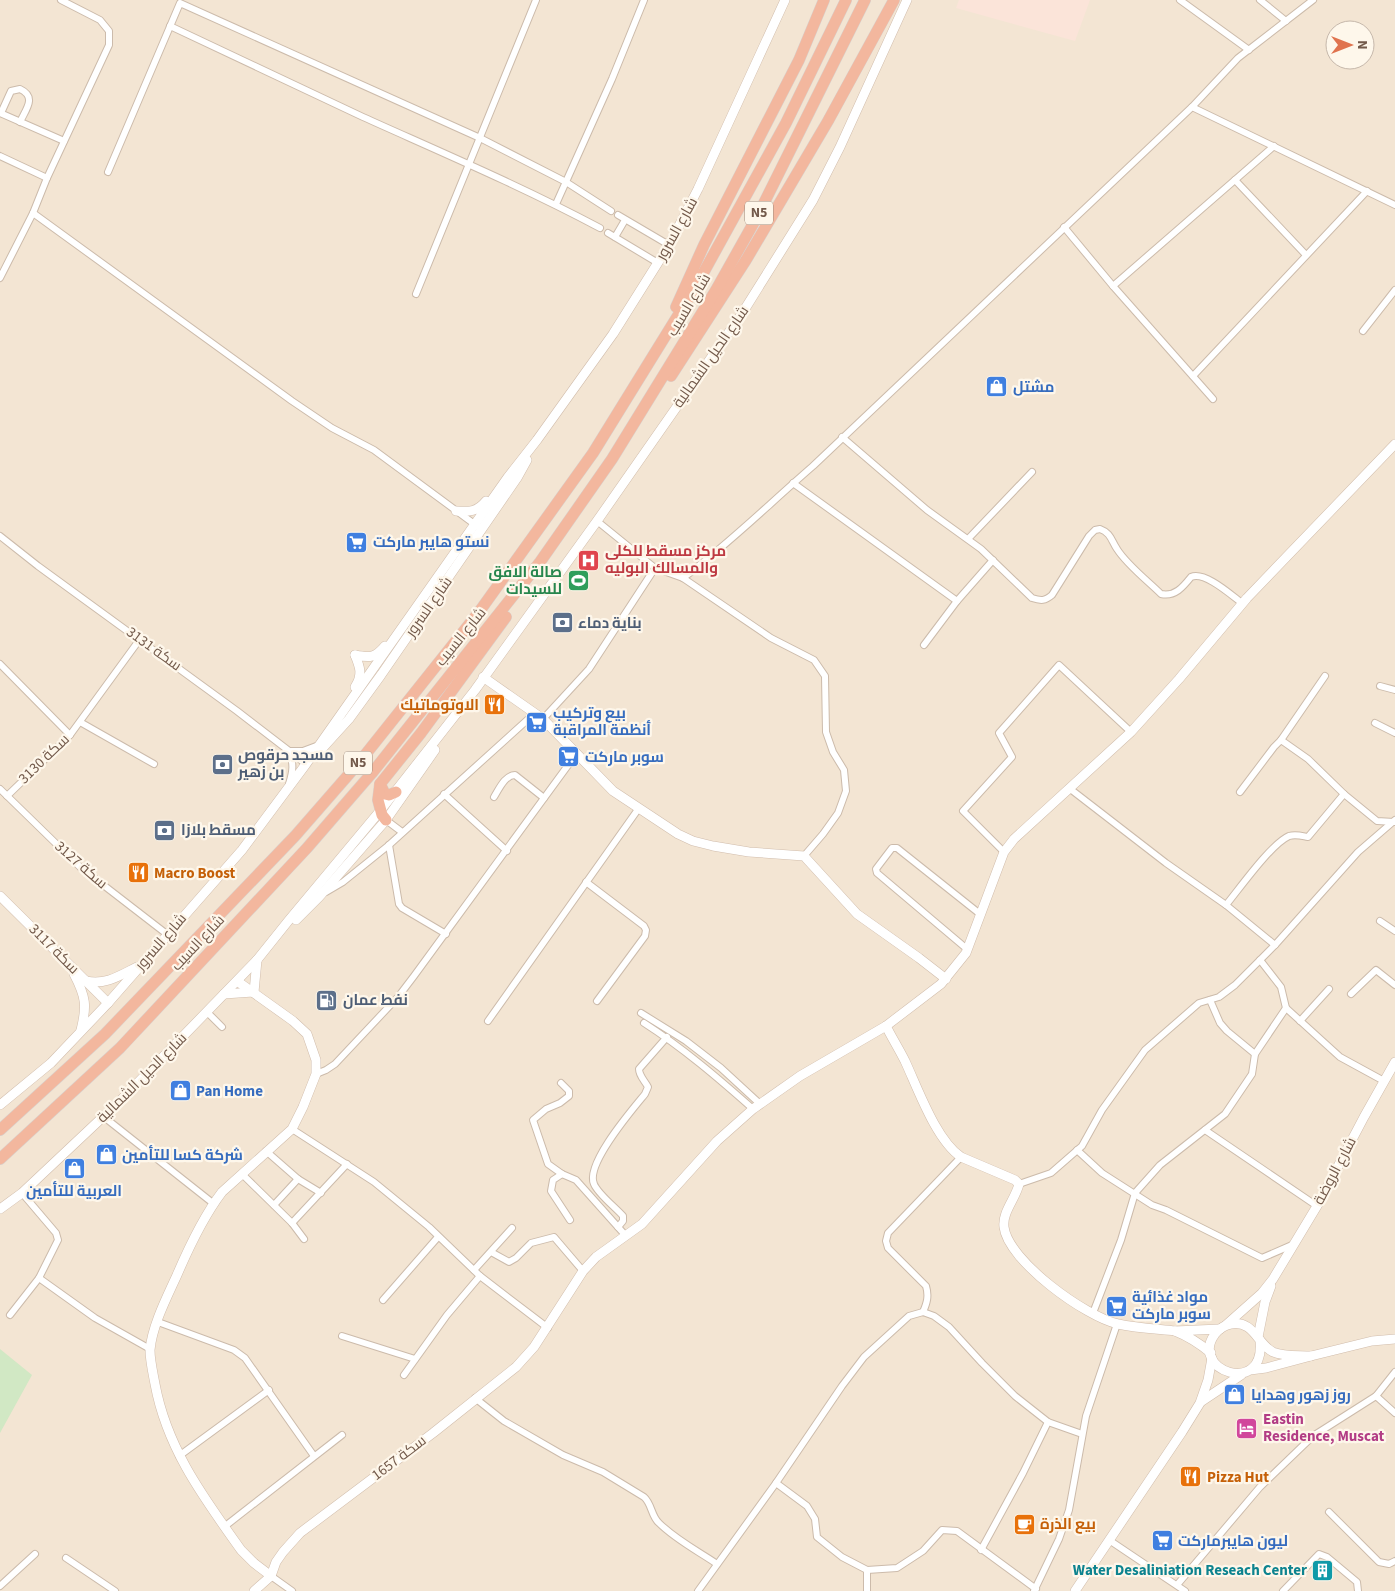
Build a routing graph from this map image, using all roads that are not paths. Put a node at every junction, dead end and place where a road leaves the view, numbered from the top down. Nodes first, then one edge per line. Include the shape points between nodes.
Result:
1 (61, 0) edge
2 (536, 0) edge
3 (644, 0) edge
4 (785, 0) edge
5 (824, 0) edge
6 (846, 0) edge
7 (866, 0) edge
8 (894, 0) edge
9 (908, 0) edge
10 (1180, 0) edge
11 (1260, 0) edge
12 (1313, 0) edge
13 (1286, 21) junction
14 (170, 26) junction
15 (1249, 50) junction
16 (1192, 107) junction
17 (0, 113) edge
18 (20, 122) junction
19 (480, 138) junction
20 (64, 141) junction
21 (1274, 146) junction
22 (0, 156) edge
23 (470, 164) junction
24 (108, 172) dead end
25 (47, 178) junction
26 (1235, 180) junction
27 (566, 182) junction
28 (1367, 190) junction
29 (556, 204) junction
30 (1395, 205) edge
31 (611, 210) dead end
32 (33, 213) junction
33 (618, 215) dead end
34 (625, 220) junction
35 (1064, 227) junction
36 (600, 228) dead end
37 (608, 232) dead end
38 (615, 237) junction
39 (669, 245) junction
40 (1306, 255) junction
41 (658, 264) junction
42 (0, 278) edge
43 (1113, 286) junction
44 (1395, 290) edge
45 (416, 294) dead end
46 (1363, 331) dead end
47 (658, 348) junction
48 (1192, 376) junction
49 (1213, 399) dead end
50 (842, 437) junction
51 (537, 440) junction
52 (1395, 444) edge
53 (612, 459) junction
54 (1032, 472) dead end
55 (508, 477) junction
56 (793, 483) junction
57 (456, 511) junction
58 (597, 521) junction
59 (479, 527) junction
60 (0, 536) edge
61 (968, 539) junction
62 (992, 560) junction
63 (540, 562) junction
64 (655, 568) junction
65 (442, 571) junction
66 (683, 578) junction
67 (957, 601) junction
68 (1242, 603) junction
69 (140, 639) junction
70 (924, 645) dead end
71 (0, 664) edge
72 (1325, 676) dead end
73 (484, 678) junction
74 (1380, 686) dead end
75 (474, 690) junction
76 (1395, 690) edge
77 (350, 701) junction
78 (539, 716) junction
79 (80, 722) junction
80 (1375, 724) dead end
81 (1131, 732) junction
82 (1395, 733) edge
83 (70, 735) junction
84 (1281, 740) junction
85 (319, 745) junction
86 (289, 751) junction
87 (577, 753) junction
88 (154, 764) dead end
89 (306, 764) junction
90 (380, 784) junction
91 (1069, 788) junction
92 (0, 789) edge
93 (287, 790) junction
94 (396, 792) junction
95 (1240, 792) dead end
96 (444, 794) junction
97 (1344, 794) junction
98 (7, 796) junction
99 (494, 797) dead end
100 (544, 798) junction
101 (639, 808) junction
102 (383, 816) junction
103 (1395, 821) edge
104 (402, 832) junction
105 (389, 845) junction
106 (507, 851) junction
107 (1004, 852) junction
108 (804, 856) junction
109 (586, 882) junction
110 (0, 896) edge
111 (319, 897) junction
112 (1226, 905) junction
113 (980, 914) junction
114 (1380, 921) dead end
115 (1395, 931) edge
116 (446, 934) junction
117 (168, 935) junction
118 (276, 938) junction
119 (1275, 945) junction
120 (967, 949) junction
121 (257, 960) junction
122 (1260, 960) junction
123 (142, 964) junction
124 (71, 967) junction
125 (239, 979) junction
126 (946, 979) junction
127 (86, 981) junction
128 (1395, 985) edge
129 (1329, 988) dead end
130 (254, 992) junction
131 (224, 994) junction
132 (1351, 994) dead end
133 (1210, 1000) junction
134 (597, 1001) dead end
135 (108, 1003) junction
136 (1286, 1008) junction
137 (207, 1012) junction
138 (641, 1013) dead end
139 (488, 1021) dead end
140 (1300, 1021) junction
141 (644, 1023) dead end
142 (886, 1026) junction
143 (222, 1027) dead end
144 (81, 1031) junction
145 (667, 1037) junction
146 (1255, 1054) junction
147 (1395, 1062) edge
148 (316, 1074) junction
149 (1384, 1081) junction
150 (561, 1083) dead end
151 (39, 1095) junction
152 (0, 1105) edge
153 (756, 1106) junction
154 (104, 1117) junction
155 (0, 1122) edge
156 (292, 1128) junction
157 (0, 1130) edge
158 (1205, 1130) junction
159 (1077, 1150) junction
160 (266, 1151) junction
161 (961, 1157) junction
162 (0, 1159) edge
163 (347, 1164) junction
164 (242, 1174) junction
165 (562, 1174) junction
166 (298, 1179) junction
167 (1019, 1184) junction
168 (22, 1193) junction
169 (321, 1193) junction
170 (1135, 1193) junction
171 (214, 1204) junction
172 (274, 1205) junction
173 (1317, 1206) junction
174 (0, 1209) edge
175 (570, 1220) dead end
176 (292, 1224) junction
177 (512, 1228) dead end
178 (618, 1228) junction
179 (438, 1236) junction
180 (626, 1236) junction
181 (304, 1239) dead end
182 (1294, 1244) junction
183 (491, 1252) junction
184 (474, 1270) junction
185 (583, 1271) junction
186 (480, 1276) junction
187 (39, 1278) junction
188 (1273, 1279) junction
189 (383, 1300) dead end
190 (923, 1312) junction
191 (1093, 1313) junction
192 (10, 1315) dead end
193 (158, 1322) junction
194 (1116, 1324) junction
195 (1223, 1327) junction
196 (548, 1328) junction
197 (1175, 1331) junction
198 (342, 1336) dead end
199 (1259, 1339) junction
200 (1395, 1339) edge
201 (150, 1349) junction
202 (1211, 1355) junction
203 (1312, 1356) junction
204 (415, 1359) junction
205 (1247, 1371) junction
206 (1395, 1372) edge
207 (404, 1375) dead end
208 (269, 1390) junction
209 (1376, 1396) junction
210 (474, 1398) junction
211 (1200, 1403) junction
212 (1395, 1413) edge
213 (1048, 1422) junction
214 (1082, 1434) junction
215 (342, 1435) dead end
216 (179, 1456) junction
217 (314, 1456) junction
218 (776, 1482) junction
219 (1329, 1512) dead end
220 (224, 1527) junction
221 (1109, 1540) junction
222 (981, 1550) junction
223 (34, 1554) dead end
224 (66, 1558) dead end
225 (1395, 1561) edge
226 (717, 1564) junction
227 (866, 1570) junction
228 (272, 1576) junction
229 (1177, 1585) junction
230 (0, 1587) edge
231 (1035, 1590) edge
232 (5, 1591) edge
233 (115, 1591) edge
234 (254, 1591) edge
235 (292, 1591) edge
236 (698, 1591) edge
237 (867, 1591) edge
238 (1075, 1591) edge
239 (1184, 1591) edge
240 (1283, 1591) edge
241 (1358, 1591) edge

1 - 20 street via 100,20 110,31 110,45
2 - 19 street
3 - 27 street
4 - 39 street, شارع السرور via 706,173
5 - 47 highway via 799,60 704,245
6 - 47 highway, شارع السيب / N5 via 786,123
7 - 53 highway, شارع السيب / N5 via 757,217
8 - 53 highway via 828,121 746,260 682,361
9 - 58 street, شارع الحيل الشمالية via 813,200 744,312
10 - 15 street
11 - 13 street
12 - 13 street
13 - 15 street
14 - 19 street via 180,3
14 - 23 street
14 - 24 street
15 - 16 street
16 - 21 street
16 - 35 street
17 - 18 street
17 - 18 street via 11,92 20,89 29,96 29,102
18 - 20 street
19 - 23 street
19 - 27 street
20 - 25 street
21 - 26 street
21 - 28 street
22 - 25 street
23 - 29 street
23 - 45 street
25 - 32 street
26 - 40 street
26 - 43 street
27 - 29 street
27 - 31 street
28 - 30 street
28 - 40 street
29 - 36 street
32 - 42 street
32 - 57 street via 292,401 332,428 374,450
33 - 34 street
34 - 38 street
34 - 39 street
35 - 43 street
35 - 50 street
37 - 38 street
38 - 41 street
39 - 41 street, شارع السرور
40 - 48 street
41 - 51 street, شارع السرور
43 - 48 street
44 - 46 street
47 - 151 highway, شارع السيب / N5 via 593,453 479,612 357,765 295,836 118,1020
48 - 49 street
50 - 56 street
50 - 61 street via 927,510
51 - 55 street, شارع السرور
51 - 59 street, شارع السرور via 517,478
52 - 68 street, سكة 1657
53 - 63 highway, شارع السيب / N5
54 - 61 street
55 - 57 street via 477,509
55 - 59 street, شارع السرور
56 - 66 street via 736,536
56 - 67 street
57 - 59 street
58 - 64 street
58 - 73 street, شارع الحيل الشمالية
59 - 65 street, شارع السرور
59 - 89 street, شارع السرور via 349,719
60 - 69 street, سكة 3131
61 - 62 street
62 - 67 street
62 - 68 street via 1032,598 1046,600 1052,596 1089,536 1100,529 1111,536 1124,558 1161,594 1168,596 1176,592 1195,575 1207,578
63 - 90 highway via 536,575
63 - 162 highway, شارع السيب / N5 via 372,773 307,848 120,1048
64 - 66 street
64 - 78 street via 589,669
65 - 77 street, شارع السرور
65 - 77 street via 433,576 375,656 355,655 361,674
66 - 108 street via 771,638 814,660 825,676 826,732 844,770 846,791 833,820
67 - 70 street
68 - 81 street, سكة 1657
69 - 79 street, سكة 3130
69 - 86 street, سكة 3131
71 - 83 street
72 - 84 street
73 - 75 street, شارع الحيل الشمالية
73 - 78 street
74 - 76 street
75 - 94 street, شارع الحيل الشمالية
75 - 102 street, شارع الحيل الشمالية via 459,717
77 - 85 street, شارع السرور
78 - 87 street
78 - 96 street
79 - 83 street, سكة 3130
79 - 88 street, سكة 3130
80 - 82 street
81 - 91 street, سكة 1657
81 - 107 street via 1059,665 999,733 1012,757 963,811
83 - 98 street, سكة 3130
84 - 95 street
84 - 97 street via 1308,759
85 - 86 street via 303,751
85 - 89 street, شارع السرور
86 - 89 street, سكة 3131
86 - 93 street via 293,770
87 - 100 street
87 - 101 street via 613,791
89 - 93 street, شارع السرور
90 - 94 highway via 385,794
90 - 102 highway via 378,800
91 - 107 street, سكة 1657
91 - 112 street
92 - 98 street, سكة 3127
93 - 117 street, شارع السرور via 242,850
94 - 102 street, شارع الحيل الشمالية
96 - 104 street
96 - 106 street
97 - 103 street via 1377,821
97 - 112 street via 1308,838 1290,836 1275,846
98 - 117 street, سكة 3127 via 80,867
99 - 100 street via 511,774
100 - 106 street
101 - 108 street via 693,841 750,852
101 - 109 street
102 - 104 street
102 - 111 street, شارع الحيل الشمالية
102 - 118 street, شارع الحيل الشمالية
103 - 119 street via 1358,852
104 - 105 street
105 - 111 street
105 - 116 street via 399,904
106 - 116 street
107 - 113 street, سكة 1657
108 - 126 street via 857,914
109 - 134 street via 646,930 645,936
109 - 139 street
110 - 124 street, سكة 3117
111 - 118 street, شارع الحيل الشمالية
112 - 119 street
113 - 120 street, سكة 1657
113 - 120 street via 897,848 892,848 876,869
114 - 115 street
116 - 148 street via 398,997 360,1038 335,1064
117 - 123 street, شارع السرور
118 - 121 street, شارع الحيل الشمالية
119 - 122 street
120 - 126 street, سكة 1657
121 - 125 street, شارع الحيل الشمالية
121 - 130 street
122 - 133 street via 1235,985
122 - 136 street via 1281,987
123 - 127 street via 113,980
123 - 135 street, شارع السرور
124 - 127 street, سكة 3117
124 - 144 street via 84,998 86,1011
125 - 130 street
125 - 131 street, شارع الحيل الشمالية
126 - 142 street, سكة 1657
127 - 135 street, سكة 3117
128 - 132 street via 1376,970
129 - 140 street
130 - 131 street
130 - 148 street via 307,1034 316,1060
131 - 137 street, شارع الحيل الشمالية
133 - 146 street via 1220,1023
133 - 159 street via 1198,1003 1146,1050
135 - 144 street, شارع السرور
136 - 140 street
136 - 146 street
137 - 143 street
137 - 154 street, شارع الحيل الشمالية
138 - 153 street via 686,1041 720,1068
140 - 149 street via 1340,1057
141 - 145 street
142 - 153 street, سكة 1657
142 - 161 street via 937,1127 953,1152
144 - 152 street, شارع السرور via 51,1063
145 - 153 street
145 - 178 street via 639,1069 648,1088 645,1094 595,1165 594,1185 623,1216
146 - 158 street via 1252,1074 1225,1114
147 - 149 street, شارع الروضة
148 - 156 street
149 - 173 street, شارع الروضة
150 - 165 street via 569,1091 569,1096 546,1108 534,1120 548,1164
151 - 155 highway
151 - 157 highway, شارع السيب / N5
153 - 180 street, سكة 1657 via 717,1141 642,1224
154 - 168 street, شارع الحيل الشمالية
154 - 171 street
156 - 160 street
156 - 163 street
158 - 170 street via 1160,1165
158 - 173 street
159 - 167 street via 1051,1173
159 - 170 street via 1102,1173
160 - 164 street
160 - 166 street
161 - 167 street
161 - 190 street via 888,1233 886,1241 888,1248 926,1286 927,1303
163 - 169 street
163 - 179 street via 403,1205
164 - 171 street
164 - 172 street
165 - 175 street via 553,1180 551,1191
165 - 178 street via 576,1180
166 - 169 street
166 - 172 street
167 - 191 street via 1004,1219 1007,1238 1036,1274 1066,1298
168 - 174 street, شارع الحيل الشمالية
168 - 187 street via 58,1240
169 - 176 street
170 - 182 street via 1152,1206 1262,1258
170 - 191 street
171 - 193 street via 184,1259
172 - 176 street
173 - 182 street, شارع الروضة
176 - 181 street
177 - 183 street
178 - 180 street
179 - 184 street
179 - 189 street
180 - 185 street, سكة 1657 via 608,1247
182 - 188 street, شارع الروضة
183 - 184 street
183 - 185 street via 509,1262 532,1243 554,1237
184 - 186 street
185 - 196 street, سكة 1657
186 - 196 street
186 - 204 street
187 - 192 street
187 - 201 street via 95,1318
188 - 195 street, شارع الروضة
188 - 199 street, شارع الروضة via 1265,1302
190 - 213 street via 948,1327 1015,1396
190 - 218 street via 910,1316 864,1357
191 - 194 street
193 - 201 street
193 - 208 street via 240,1354
194 - 197 street
194 - 214 street
195 - 197 street
195 - 199 street via 1248,1326
195 - 202 street via 1214,1335
196 - 210 street, سكة 1657 via 516,1367
197 - 202 street via 1201,1344
198 - 204 street
199 - 203 street via 1273,1352
199 - 205 street via 1261,1351 1258,1362
200 - 203 street
201 - 216 street via 159,1407
202 - 205 street via 1225,1372
202 - 211 street
203 - 205 street
204 - 207 street
205 - 211 street
206 - 209 street
208 - 216 street
208 - 217 street
209 - 212 street
209 - 229 street via 1306,1442 1260,1488
210 - 226 street via 504,1421 644,1497 658,1522
210 - 228 street, سكة 1657 via 300,1533 276,1562
211 - 221 street
213 - 214 street
213 - 222 street
214 - 231 street via 1069,1510
215 - 217 street
216 - 220 street
217 - 220 street
218 - 226 street
218 - 227 street via 806,1506 815,1519 817,1537 842,1557
219 - 225 street via 1379,1562 1389,1564
220 - 228 street via 241,1550
221 - 229 street
221 - 238 street
222 - 227 street via 957,1531 942,1530 923,1551 897,1568
222 - 231 street
223 - 230 street
224 - 233 street
226 - 236 street
227 - 237 street
228 - 234 street, سكة 1657
228 - 235 street
229 - 239 street
230 - 232 street
240 - 241 street via 1318,1554 1327,1557 1357,1582

